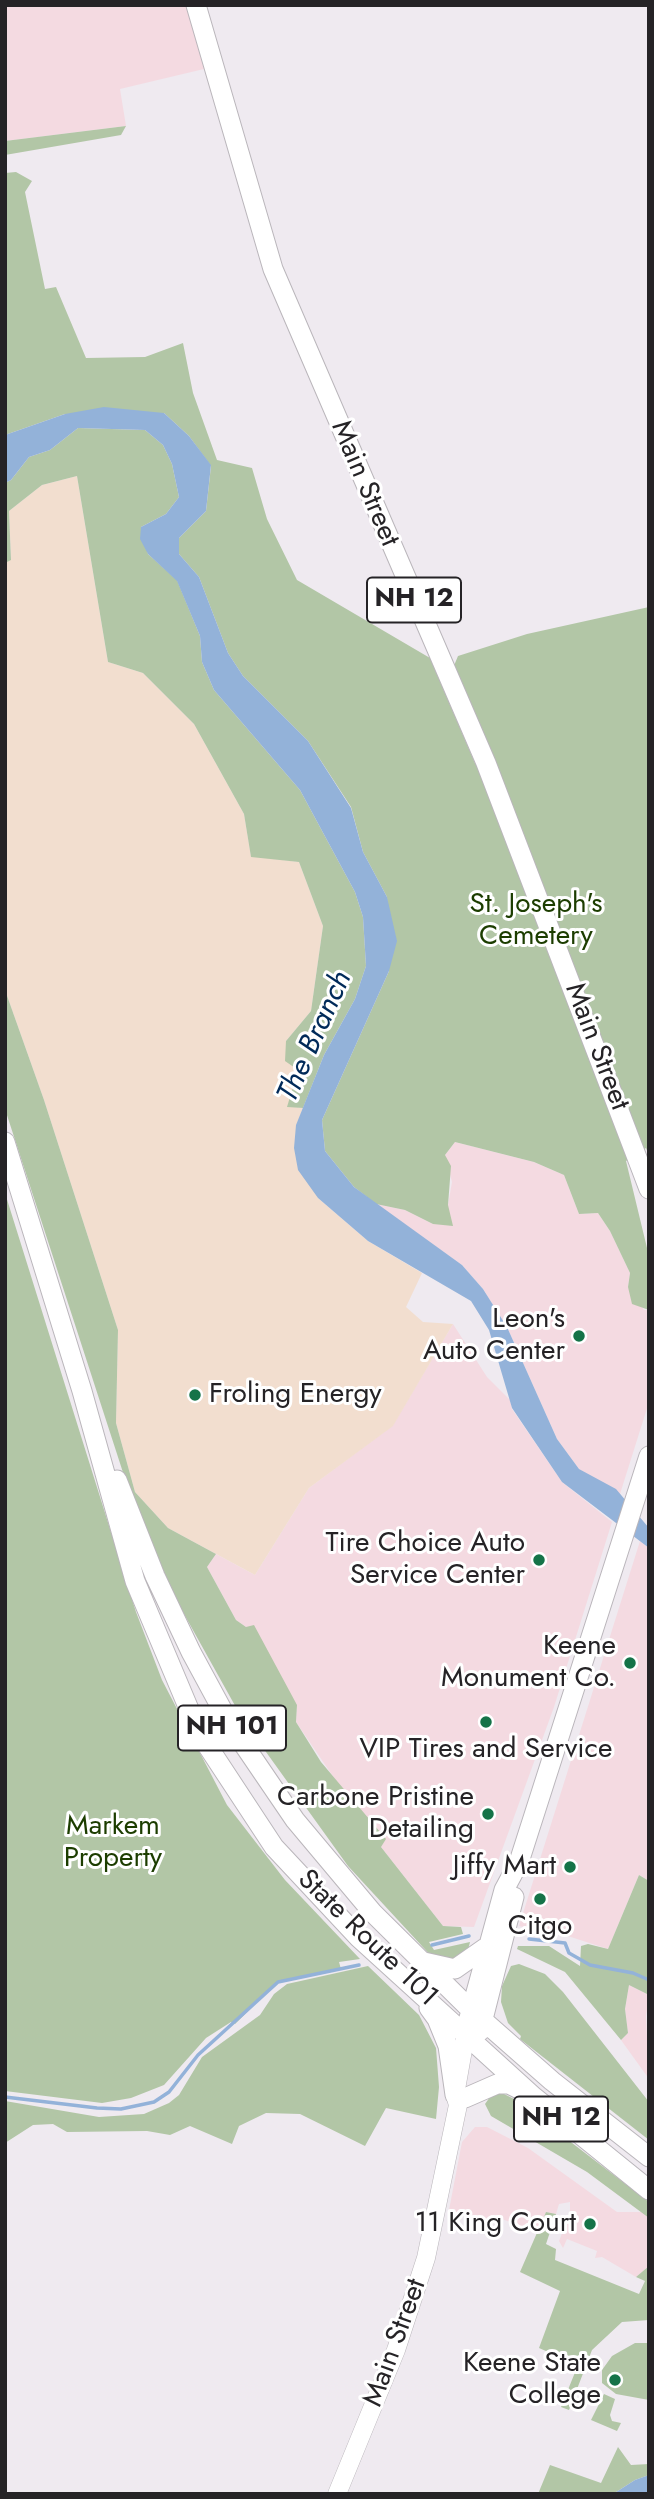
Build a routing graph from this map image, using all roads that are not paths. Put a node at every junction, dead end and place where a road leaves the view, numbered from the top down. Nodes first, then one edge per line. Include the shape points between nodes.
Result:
1 (196, 5) edge
2 (5, 1142) edge
3 (649, 1189) edge
4 (82, 1391) junction
5 (649, 1456) edge
6 (519, 1861) junction
7 (485, 1948) junction
8 (414, 1954) junction
9 (409, 1982) junction
10 (477, 2015) junction
11 (472, 2038) junction
12 (534, 2097) junction
13 (459, 2099) junction
14 (649, 2157) edge
15 (649, 2190) edge
16 (337, 2494) edge

1 - 3 highway, Main Street / NH 12 via 273,269 485,764
2 - 4 highway, State Route 101 / NH 101
4 - 8 highway, State Route 101 / NH 101 via 155,1576 230,1727 295,1820
4 - 9 highway, State Route 101 / NH 101 via 142,1603 199,1733 274,1847 359,1938
5 - 6 highway, Main Street
6 - 7 highway, Main Street
6 - 10 highway, Main Street via 502,1952
7 - 8 highway via 455,1969 425,1963
7 - 10 highway, Main Street
8 - 10 highway, State Route 101 / NH 101
9 - 11 highway, State Route 101 / NH 101
9 - 13 highway via 438,2019
10 - 11 highway, Main Street
10 - 14 highway, State Route 101 / NH 12
11 - 12 highway, State Route 101 / NH 12
11 - 13 main road, Main Street
12 - 13 highway via 509,2084 497,2084
12 - 15 highway, State Route 101 / NH 12
13 - 16 main road, Main Street via 417,2289

